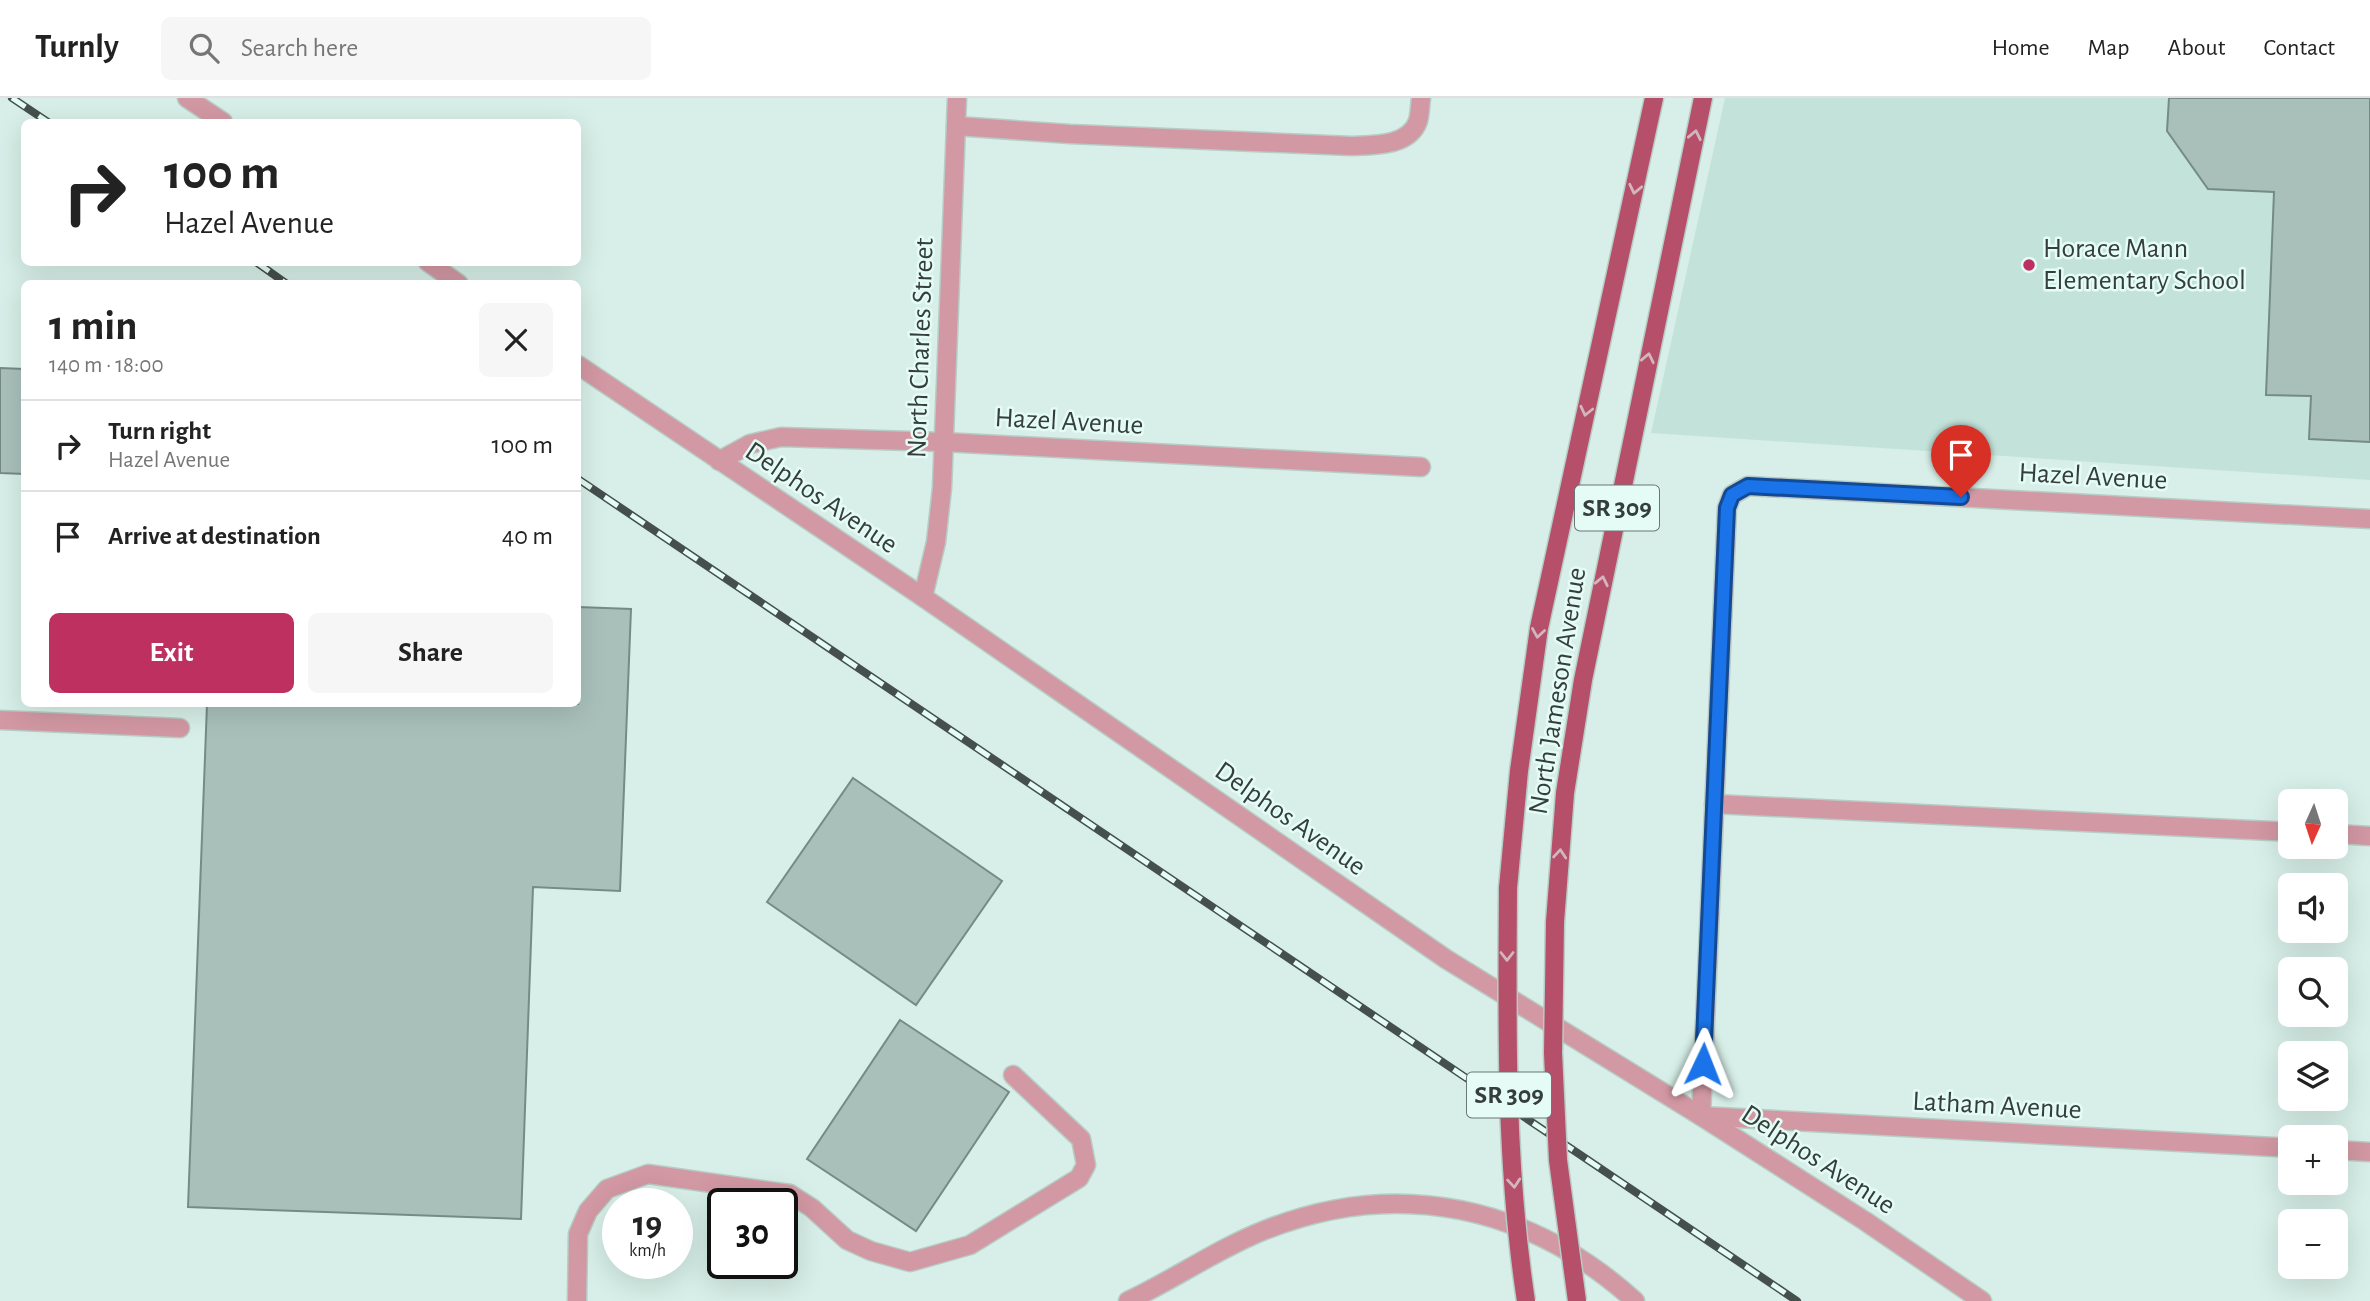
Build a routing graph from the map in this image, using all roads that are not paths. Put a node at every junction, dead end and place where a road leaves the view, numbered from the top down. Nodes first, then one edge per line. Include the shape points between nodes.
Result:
1 (187, 98) edge
2 (957, 98) edge
3 (1421, 98) edge
4 (1654, 98) edge
5 (1703, 98) edge
6 (218, 119) edge
7 (956, 126) junction
8 (434, 266) edge
9 (453, 280) edge
10 (581, 367) edge
11 (943, 442) junction
12 (719, 461) junction
13 (1421, 467) dead end
14 (2370, 519) edge
15 (923, 597) junction
16 (0, 720) edge
17 (180, 728) dead end
18 (1714, 804) junction
19 (2278, 831) edge
20 (2348, 835) edge
21 (2370, 836) edge
22 (1013, 1075) dead end
23 (1701, 1116) junction
24 (2278, 1147) edge
25 (2348, 1151) edge
26 (2370, 1152) edge
27 (577, 1301) edge
28 (1128, 1301) edge
29 (1526, 1301) edge
30 (1577, 1301) edge
31 (1635, 1301) edge
32 (1982, 1301) edge

1 - 6 street
2 - 7 street, North Charles Street
3 - 7 street via 1418,123 1387,144 1351,146
4 -> 29 main road, North Jameson Avenue / SR 309, bridge via 1539,628 1519,771 1508,888 1507,1045 1511,1149
30 -> 5 main road, North Jameson Avenue / SR 309, bridge via 1558,1160 1553,1054 1555,922 1565,793 1583,680
7 - 11 street, North Charles Street
8 - 9 street
10 - 12 street, Delphos Avenue
11 - 12 street, Hazel Avenue via 781,437 750,444
11 - 13 street, Hazel Avenue
11 - 15 street, North Charles Street via 936,542
12 - 15 street, Delphos Avenue
14 - 18 street, Hazel Avenue via 1748,486 1732,495 1727,508
15 - 23 street, Delphos Avenue via 1446,958
16 - 17 street
18 - 19 street
18 - 23 street
20 - 21 street
22 - 27 street via 1081,1139 1086,1165 1079,1178 970,1245 910,1262 847,1240 790,1194 648,1174 607,1189 588,1210 578,1234
23 - 24 street, Latham Avenue
23 - 32 street, Delphos Avenue
25 - 26 street
28 - 31 street via 1263,1230 1301,1216 1381,1203 1478,1212 1526,1230 1569,1250

